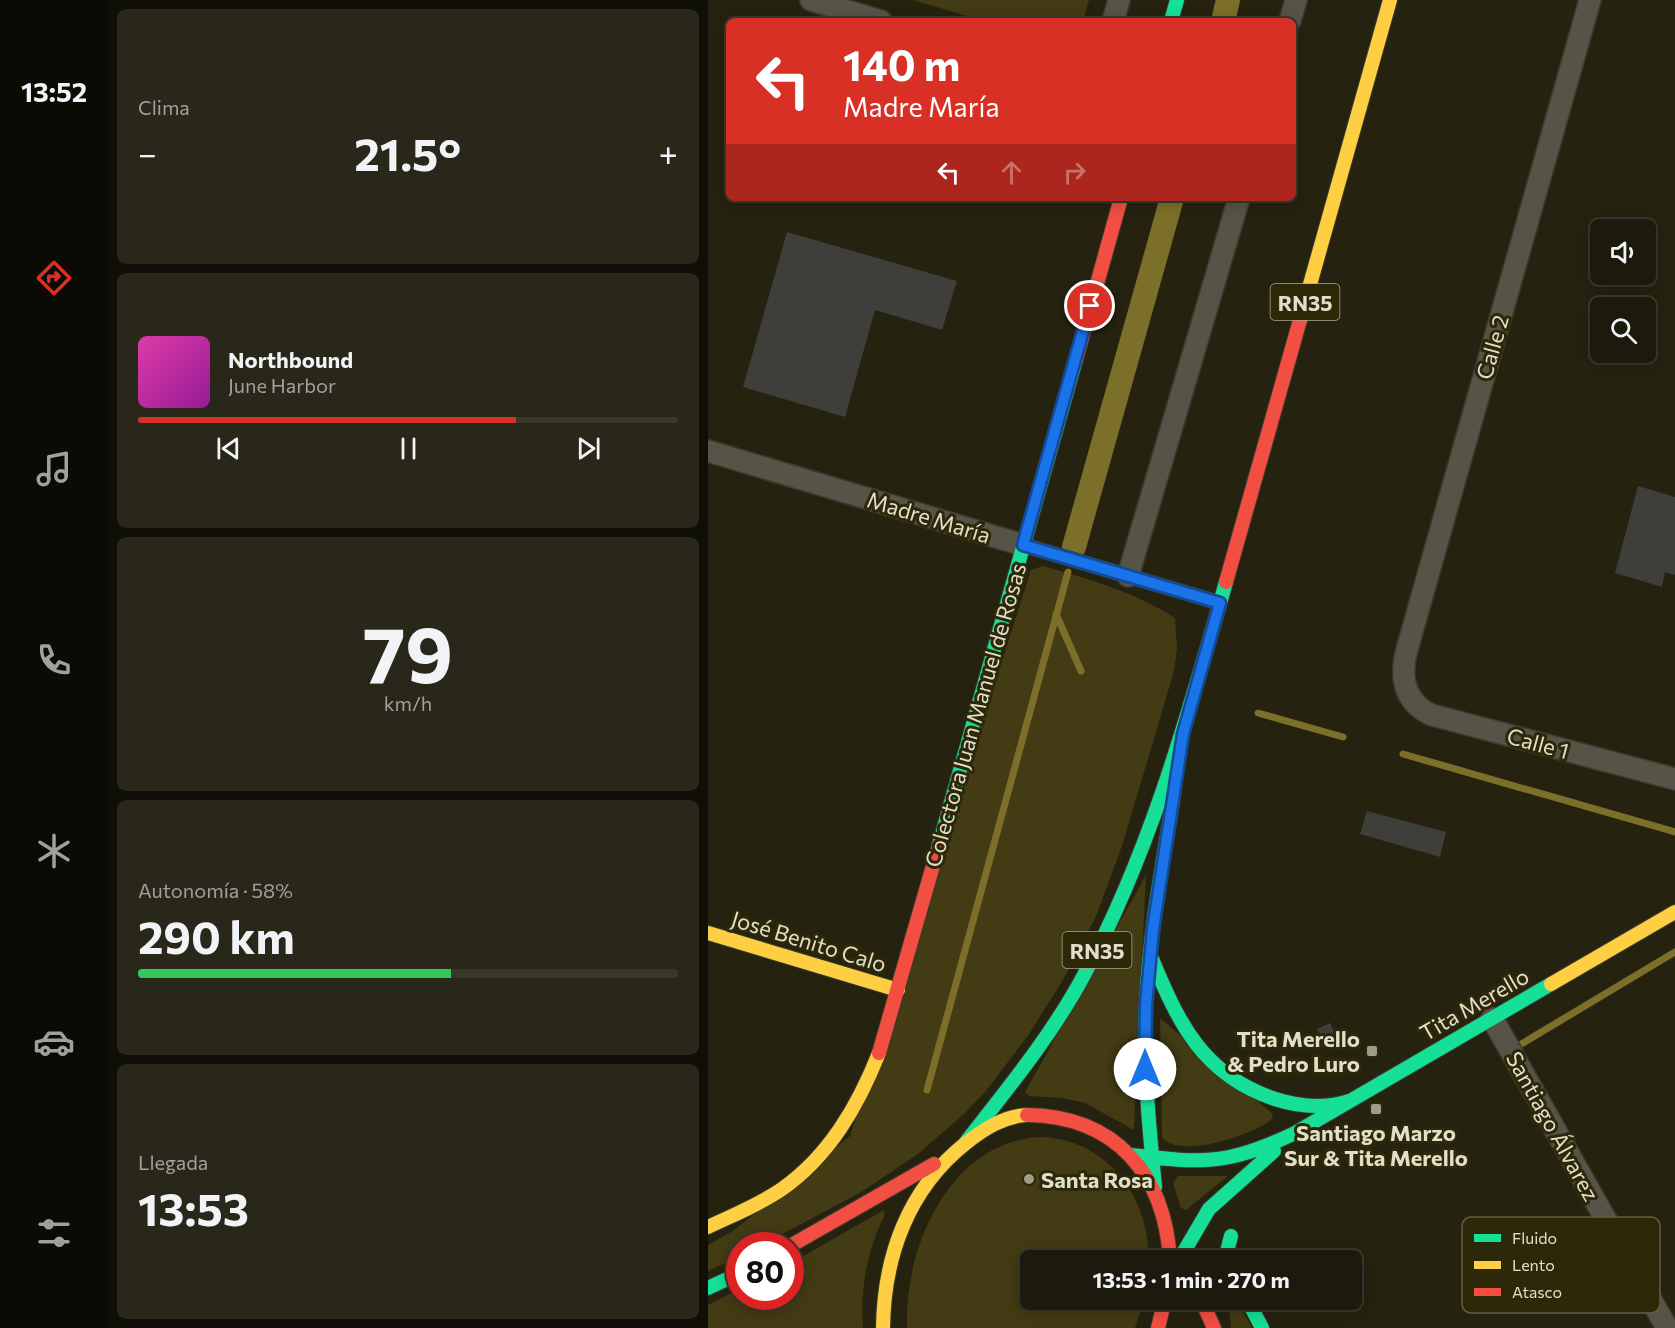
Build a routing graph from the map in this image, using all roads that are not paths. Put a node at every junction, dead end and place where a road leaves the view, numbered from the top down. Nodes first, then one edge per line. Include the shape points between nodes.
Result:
1 (811, 0) edge
2 (1119, 0) edge
3 (1177, 0) edge
4 (1296, 0) edge
5 (1390, 0) edge
6 (1590, 0) edge
7 (871, 18) edge
8 (1114, 18) edge
9 (1172, 18) edge
10 (1291, 18) edge
11 (1120, 201) edge
12 (1238, 201) edge
13 (708, 451) edge
14 (1023, 545) junction
15 (1128, 576) junction
16 (1220, 603) junction
17 (1408, 695) joint
18 (1183, 734) junction
19 (1675, 779) edge
20 (1675, 912) edge
21 (708, 933) edge
22 (1150, 954) junction
23 (898, 990) junction
24 (1492, 1018) junction
25 (1352, 1100) junction
26 (1295, 1133) junction
27 (966, 1142) junction
28 (954, 1152) junction
29 (1130, 1155) junction
30 (1152, 1157) junction
31 (1252, 1170) junction
32 (1155, 1189) junction
33 (1238, 1205) dead end
34 (1604, 1217) edge
35 (1233, 1220) dead end
36 (708, 1227) edge
37 (1231, 1236) junction
38 (804, 1238) edge
39 (1176, 1250) edge
40 (1184, 1250) edge
41 (1228, 1250) edge
42 (1232, 1250) edge
43 (726, 1280) edge
44 (708, 1288) edge
45 (1162, 1310) edge
46 (1206, 1310) edge
47 (1220, 1310) edge
48 (1253, 1310) edge
49 (1659, 1313) edge
50 (883, 1328) edge
51 (1158, 1328) edge
52 (1214, 1328) edge
53 (1222, 1328) edge
54 (1262, 1328) edge
55 (1667, 1328) edge

1 - 7 street
2 - 8 street
3 - 9 main road
4 - 10 street
5 - 16 main road, RN35
6 - 17 street, Calle 2 via 1406,653 1403,675
11 - 14 main road, Colectora Juan Manuel de Rosas
12 - 15 street
13 - 14 street, Madre María
14 - 15 main road, Madre María
14 - 23 main road, Colectora Juan Manuel de Rosas
15 - 16 main road, Madre María
16 - 18 main road, RN35
17 - 19 street, Calle 1 via 1422,710 1437,716
18 - 22 main road, RN35
18 - 27 main road, RN35 via 1119,902 1088,968 1047,1037
20 - 24 main road, Tita Merello
21 - 23 main road, José Benito Calo
22 - 25 main road via 1187,1035 1201,1055 1227,1078 1258,1094 1292,1104 1330,1106
22 - 30 main road, RN35 via 1145,1056
23 - 36 main road, Colectora Juan Manuel de Rosas via 867,1085 841,1128 811,1163 782,1188
24 - 25 main road, Tita Merello
24 - 34 street, Santiago Álvarez
25 - 26 main road, Tita Merello
26 - 30 main road, Tita Merello via 1227,1159
26 - 31 main road, Tita Merello
27 - 28 main road, RN35
27 - 29 main road, RN35 via 1009,1118 1041,1114 1089,1126
28 - 38 main road, RN35
28 - 50 main road, RN35 via 920,1191 901,1228 885,1286
29 - 30 main road, Tita Merello
29 - 32 main road, RN35
30 - 32 main road, RN35
31 - 33 main road
31 - 40 main road, Tita Merello via 1209,1209
32 - 39 main road, RN35
35 - 37 main road
37 - 41 main road
37 - 42 main road
43 - 44 main road
45 - 51 main road
46 - 52 main road
47 - 53 main road
48 - 54 main road
49 - 55 street, Santiago Álvarez

